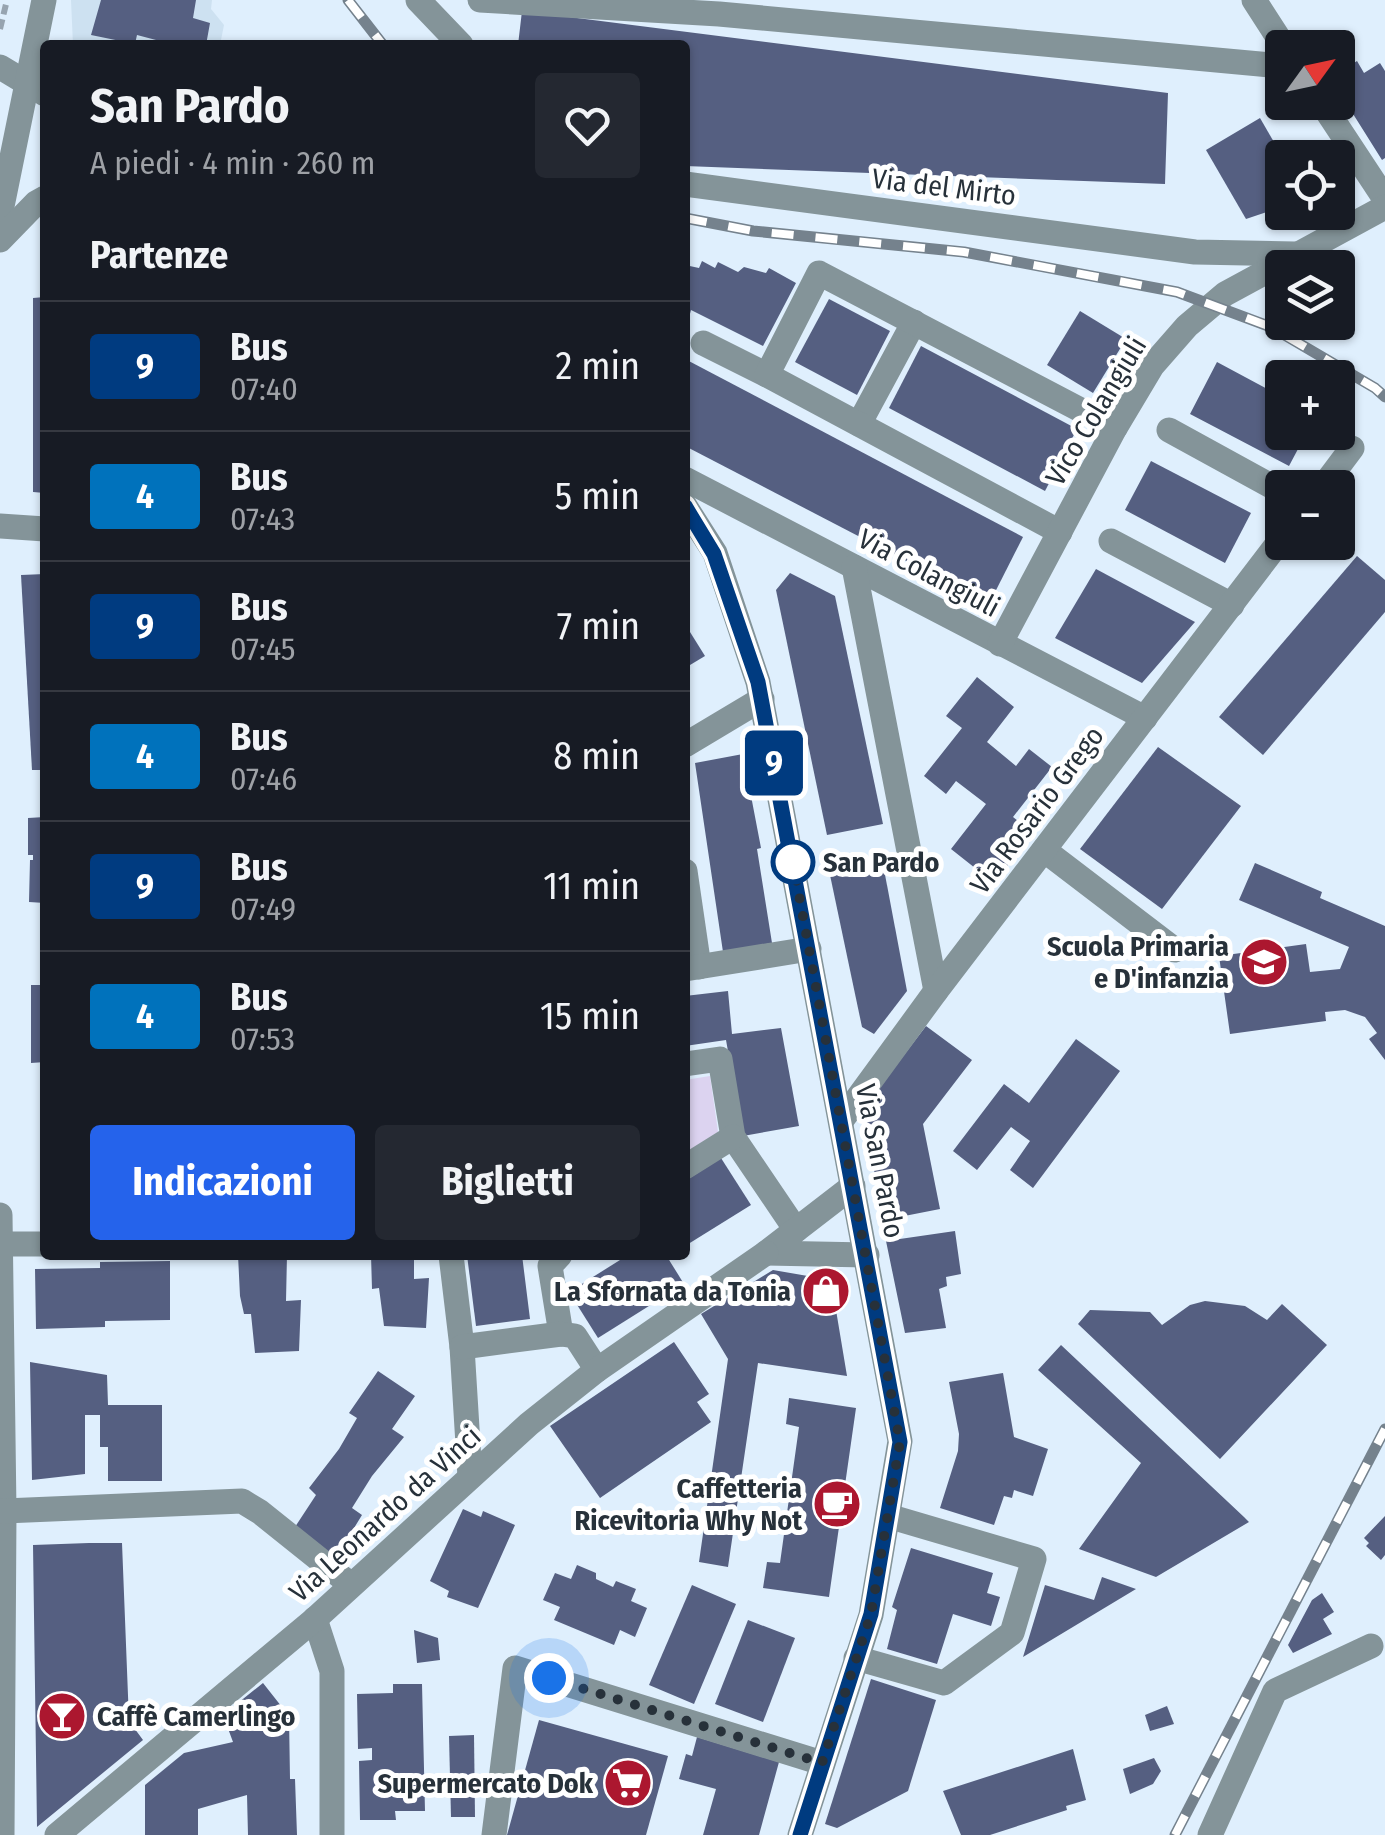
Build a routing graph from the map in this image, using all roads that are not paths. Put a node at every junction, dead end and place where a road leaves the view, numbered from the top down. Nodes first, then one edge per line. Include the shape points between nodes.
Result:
1 (44, 0) edge
2 (418, 0) edge
3 (480, 0) edge
4 (1254, 0) edge
5 (720, 7) edge
6 (1273, 30) edge
7 (40, 40) edge
8 (456, 40) edge
9 (40, 44) edge
10 (1265, 64) edge
11 (0, 67) edge
12 (36, 89) edge
13 (1333, 120) edge
14 (690, 185) edge
15 (1385, 199) edge
16 (40, 201) edge
17 (1385, 206) edge
18 (0, 216) edge
19 (0, 240) edge
20 (1302, 250) edge
21 (1265, 253) edge
22 (1265, 271) edge
23 (914, 322) junction
24 (703, 343) dead end
25 (767, 375) junction
26 (858, 424) junction
27 (1116, 428) junction
28 (1169, 430) dead end
29 (690, 482) edge
30 (1265, 483) edge
31 (690, 514) edge
32 (0, 526) edge
33 (40, 529) edge
34 (1060, 532) junction
35 (1112, 541) dead end
36 (1266, 560) edge
37 (854, 567) junction
38 (1232, 605) junction
39 (1000, 644) junction
40 (762, 699) junction
41 (1145, 718) junction
42 (690, 742) edge
43 (1044, 850) junction
44 (690, 940) edge
45 (808, 949) junction
46 (1175, 950) dead end
47 (692, 968) edge
48 (936, 991) junction
49 (690, 1063) edge
50 (842, 1121) junction
51 (733, 1137) junction
52 (690, 1164) edge
53 (853, 1186) junction
54 (0, 1215) edge
55 (796, 1230) junction
56 (1, 1244) edge
57 (40, 1244) edge
58 (766, 1253) junction
59 (867, 1255) junction
60 (452, 1260) edge
61 (555, 1260) edge
62 (560, 1334) junction
63 (462, 1347) junction
64 (598, 1370) junction
65 (470, 1477) junction
66 (4, 1511) junction
67 (888, 1516) junction
68 (350, 1584) junction
69 (316, 1618) junction
70 (1371, 1646) dead end
71 (856, 1658) junction
72 (0, 1688) edge
73 (822, 1763) junction
74 (2, 1835) edge
75 (57, 1835) edge
76 (332, 1835) edge
77 (494, 1835) edge
78 (800, 1835) edge
79 (1210, 1835) edge

1 - 7 street
2 - 8 street
3 - 5 street
4 - 6 street
5 - 10 street
9 - 12 street
11 - 12 street
12 - 18 street
13 - 15 street
14 - 21 street, Via del Mirto via 1196,252
16 - 19 street
17 - 20 street, Vico Colangiuli
22 - 27 street, Vico Colangiuli via 1187,326 1152,366
23 - 25 street via 820,273
23 - 26 street
23 - 27 street
24 - 25 street
25 - 26 street
26 - 34 street
27 - 34 street, Vico Colangiuli
28 - 30 street
29 - 37 street, Via Colangiuli
31 - 40 street, Via San Pardo via 737,613
32 - 33 street
34 - 39 street, Vico Colangiuli
35 - 38 street
36 - 38 street, Via Rosario Grego
37 - 39 street, Via Colangiuli
37 - 48 street
38 - 41 street, Via Rosario Grego
39 - 41 street, Via Colangiuli
40 - 42 street
40 - 45 street, Via San Pardo
41 - 43 street, Via Rosario Grego
43 - 46 street
43 - 48 street, Via Rosario Grego
44 - 47 street
45 - 47 street
45 - 50 street, Via San Pardo
48 - 50 street, Via Rosario Grego
49 - 51 street via 720,1059
50 - 53 street, Via San Pardo
51 - 52 street
51 - 55 street
53 - 55 street, Via Leonardo da Vinci
53 - 59 street, Via San Pardo
54 - 56 street
55 - 58 street, Via Leonardo da Vinci
56 - 57 street
56 - 66 street
58 - 59 street
58 - 64 street, Via Leonardo da Vinci
59 - 67 street, Via San Pardo via 900,1442
60 - 63 street
61 - 62 street via 550,1266
62 - 63 street
62 - 64 street via 575,1336
63 - 65 street
64 - 65 street, Via Leonardo da Vinci
65 - 68 street, Via Leonardo da Vinci
66 - 68 street via 242,1501
66 - 72 street
67 - 71 street, Via San Pardo
67 - 71 street via 1034,1559 1012,1633 944,1683
68 - 69 street, Via Leonardo da Vinci
69 - 75 street, Via Leonardo da Vinci
69 - 76 street via 332,1671
70 - 79 street via 1275,1692
71 - 73 street, Via San Pardo
72 - 74 street
73 - 77 street via 515,1668
73 - 78 street, Via San Pardo

